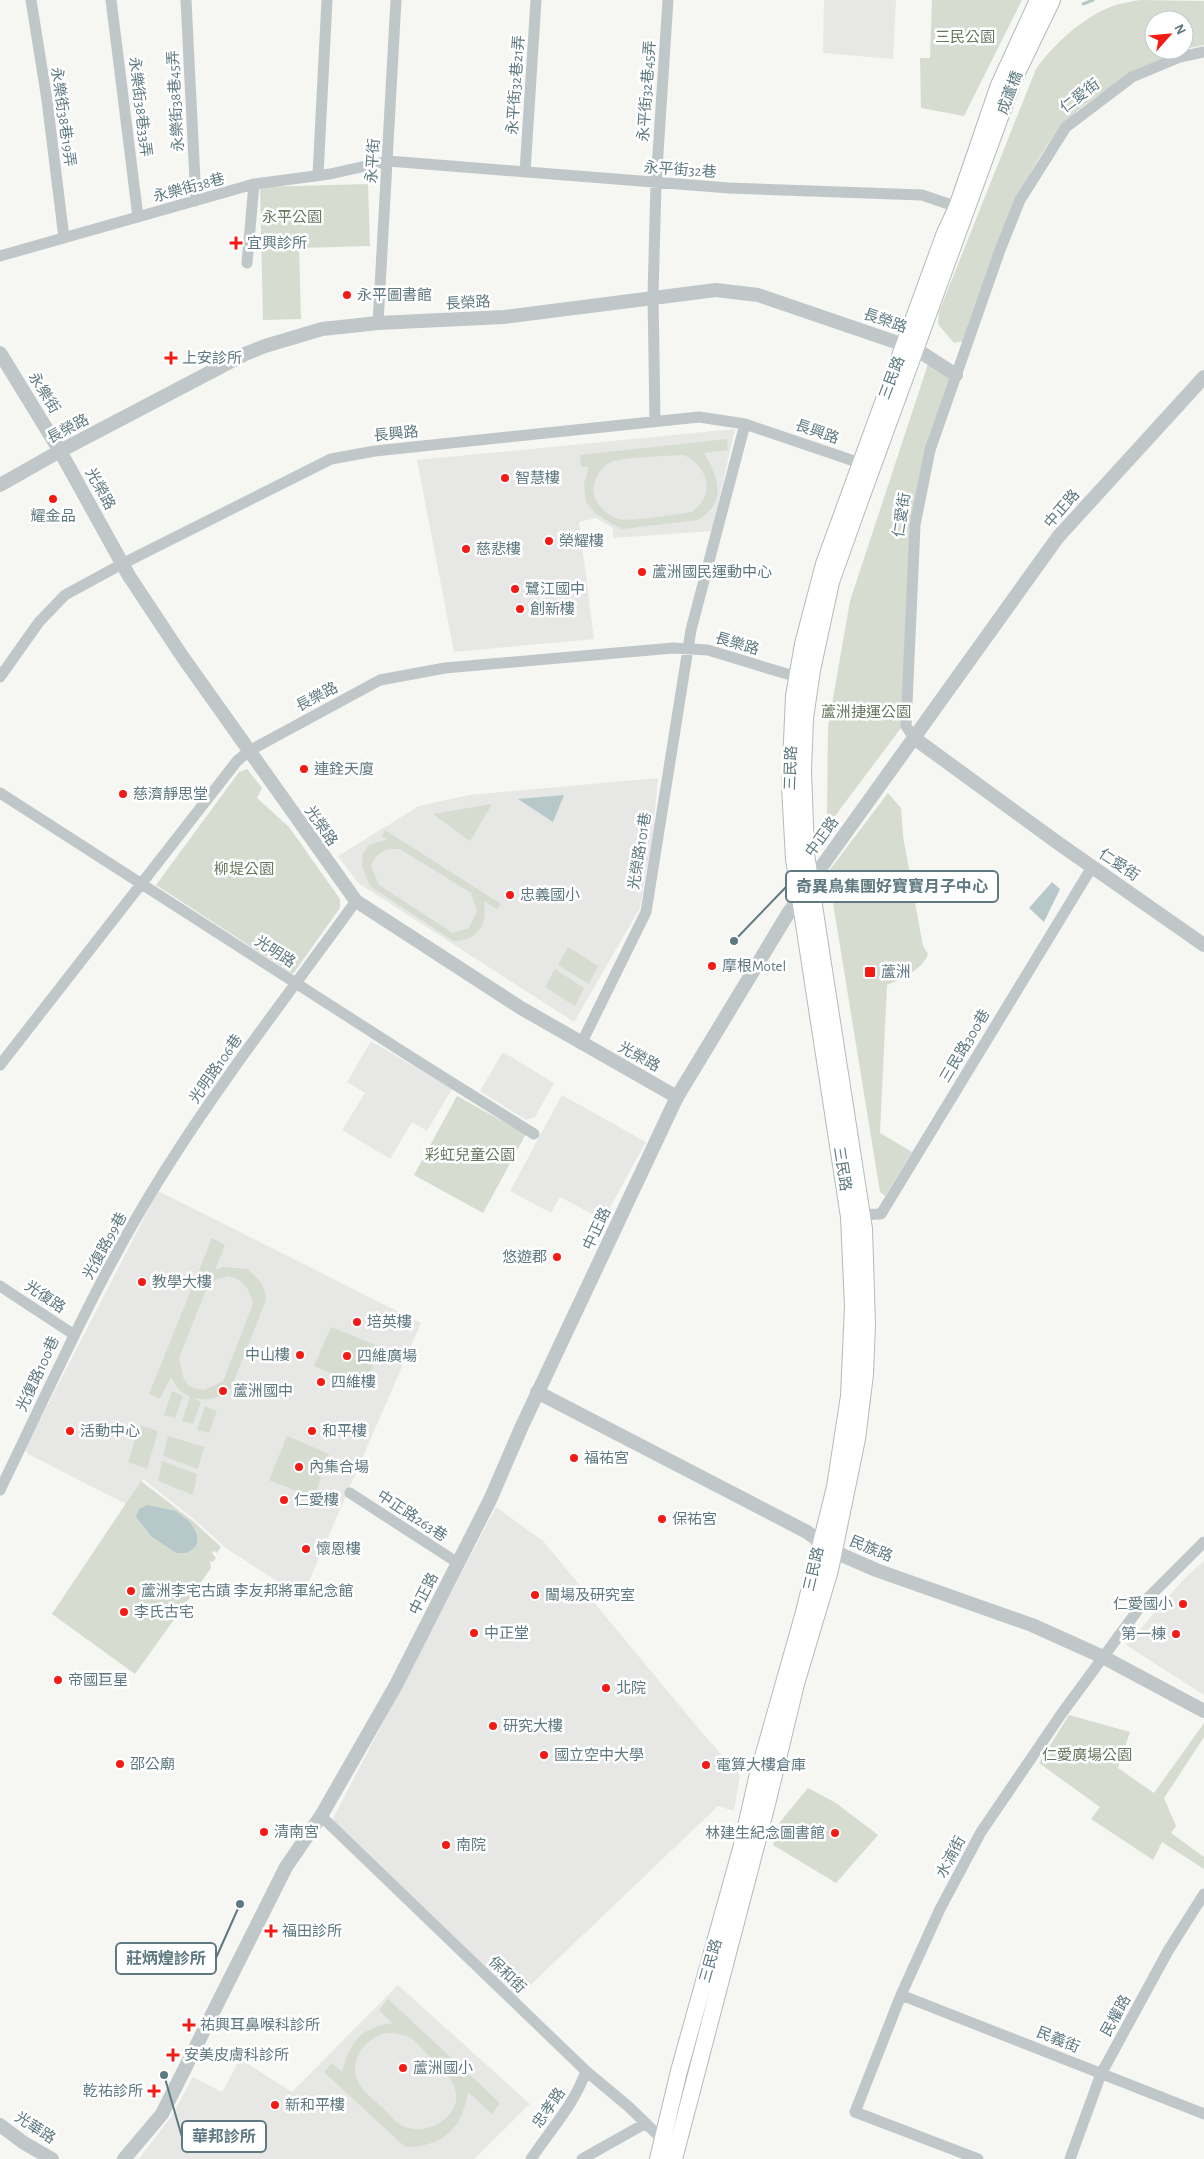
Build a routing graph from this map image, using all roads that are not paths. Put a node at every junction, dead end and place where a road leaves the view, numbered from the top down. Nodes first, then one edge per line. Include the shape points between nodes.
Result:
1 (31, 0) edge
2 (110, 0) edge
3 (186, 0) edge
4 (327, 0) edge
5 (396, 0) edge
6 (536, 0) edge
7 (668, 0) edge
8 (1038, 0) edge
9 (1052, 0) edge
10 (1204, 52) edge
11 (388, 161) junction
12 (526, 172) junction
13 (318, 175) junction
14 (254, 184) junction
15 (656, 184) junction
16 (969, 187) junction
17 (196, 202) junction
18 (962, 209) junction
19 (138, 217) junction
20 (64, 238) junction
21 (0, 256) edge
22 (247, 263) dead end
23 (654, 296) junction
24 (378, 323) junction
25 (910, 347) junction
26 (0, 353) edge
27 (956, 376) junction
28 (1204, 378) edge
29 (655, 421) junction
30 (745, 424) junction
31 (60, 451) junction
32 (860, 463) junction
33 (0, 485) edge
34 (122, 564) junction
35 (688, 649) junction
36 (0, 677) edge
37 (797, 677) junction
38 (914, 738) junction
39 (249, 751) junction
40 (0, 793) edge
41 (1092, 867) junction
42 (141, 884) junction
43 (804, 890) junction
44 (356, 901) junction
45 (1204, 945) edge
46 (296, 984) junction
47 (581, 1044) junction
48 (0, 1065) edge
49 (677, 1097) junction
50 (534, 1134) dead end
51 (163, 1173) joint
52 (856, 1216) junction
53 (0, 1286) edge
54 (73, 1334) junction
55 (537, 1392) junction
56 (0, 1490) edge
57 (350, 1493) dead end
58 (820, 1541) junction
59 (1204, 1542) edge
60 (835, 1552) junction
61 (458, 1563) junction
62 (1103, 1657) junction
63 (1204, 1711) edge
64 (321, 1816) junction
65 (1204, 1894) edge
66 (901, 1995) junction
67 (586, 2071) junction
68 (1101, 2074) junction
69 (1204, 2114) edge
70 (646, 2123) junction
71 (0, 2125) edge
72 (662, 2139) junction
73 (674, 2155) edge
74 (52, 2159) edge
75 (124, 2159) edge
76 (531, 2159) edge
77 (582, 2159) edge
78 (658, 2159) edge
79 (978, 2159) edge
80 (1070, 2159) edge

1 - 20 street, 永樂街38巷19弄
2 - 19 street, 永樂街38巷33弄
3 - 17 street, 永樂街38巷45弄
4 - 13 street
5 - 11 street, 永平街
6 - 12 street, 永平街32巷21弄
7 - 15 street, 永平街32巷45弄
8 - 16 main road, 成蘆橋 via 999,85
9 - 16 main road, 成蘆橋 via 1014,79
10 - 27 street, 仁愛街 via 1180,57 1132,77 1066,126 1020,200
11 - 12 street, 永平街32巷
11 - 13 street, 永樂街38巷
11 - 24 street, 永平街
12 - 15 street, 永平街32巷
13 - 14 street, 永樂街38巷
14 - 17 street, 永樂街38巷
14 - 22 street
15 - 18 street, 永平街32巷 via 922,195
15 - 23 street, 永平街32巷45弄
16 - 18 main road, 三民路
17 - 19 street, 永樂街38巷
18 - 25 main road, 三民路 via 945,233
19 - 20 street, 永樂街38巷
20 - 21 street, 永樂街38巷
23 - 24 street, 長榮路 via 504,317
23 - 25 street, 長榮路 via 716,290 758,295
23 - 29 street, 永平街32巷45弄
24 - 31 street, 長榮路 via 322,329 265,346
25 - 27 street, 長榮路
25 - 32 main road, 三民路
25 - 43 main road, 三民路 via 831,582 821,623 805,718
26 - 31 street, 永樂街
27 - 38 street, 仁愛街 via 930,450 915,525 906,726
28 - 38 street, 中正路 via 1058,537
29 - 30 street, 長興路 via 699,417
29 - 34 street, 長興路 via 375,451 331,459
30 - 32 street, 長興路
30 - 35 street, 光榮路101巷
31 - 33 street, 長榮路
31 - 34 street, 光榮路
32 - 37 main road, 三民路 via 819,579
34 - 36 street, 長興路 via 65,595 39,622
34 - 39 street, 光榮路
35 - 37 street, 長樂路 via 708,650
35 - 39 street, 長樂路 via 445,668 380,680
35 - 47 street, 光榮路101巷 via 646,912
37 - 43 main road, 三民路 via 790,787 794,859
38 - 41 street, 仁愛街
38 - 43 street, 中正路
39 - 42 street, 長樂路 via 237,761
39 - 44 street, 光榮路
40 - 42 street, 光明路
41 - 45 street, 仁愛街
41 - 52 street, 三民路300巷 via 881,1214
42 - 46 street, 光明路
42 - 48 street, 長樂路
43 - 49 street, 中正路
43 - 52 main road, 三民路
44 - 46 street, 光明路106巷
44 - 47 street, 光榮路
46 - 50 street, 光明路
46 - 51 street, 光明路106巷 via 223,1082
47 - 49 street, 光榮路
49 - 55 street, 中正路
51 - 54 street, 光復路99巷
52 - 58 main road, 三民路 via 849,1396 835,1487
52 - 60 main road, 三民路 via 866,1325 865,1374 857,1439
53 - 54 street, 光復路
54 - 56 street, 光復路100巷
55 - 58 street, 民族路
55 - 61 street, 中正路 via 490,1500
57 - 61 street, 中正路263巷
58 - 60 street, 民族路
58 - 72 main road, 三民路 via 803,1616
59 - 62 street, 水湳街 via 1143,1604
60 - 62 street, 民族路 via 876,1570 1032,1625
60 - 73 main road, 三民路 via 796,1684
61 - 64 street, 中正路 via 396,1685
62 - 63 street, 民族路
62 - 66 street, 水湳街 via 981,1832 940,1909
64 - 67 street, 保和街
64 - 75 street, 中正路 via 286,1867 162,2114
65 - 68 street, 民權路 via 1168,1951
66 - 68 street, 民義街
66 - 79 street, 水湳街 via 855,2112
67 - 70 street, 保和街
67 - 76 street, 忠孝路 via 566,2114
68 - 69 street, 民義街
68 - 80 street, 民權路
70 - 72 street, 保和街
70 - 77 street
71 - 74 street, 光華路
72 - 73 street, 保和街
72 - 78 main road, 三民路

